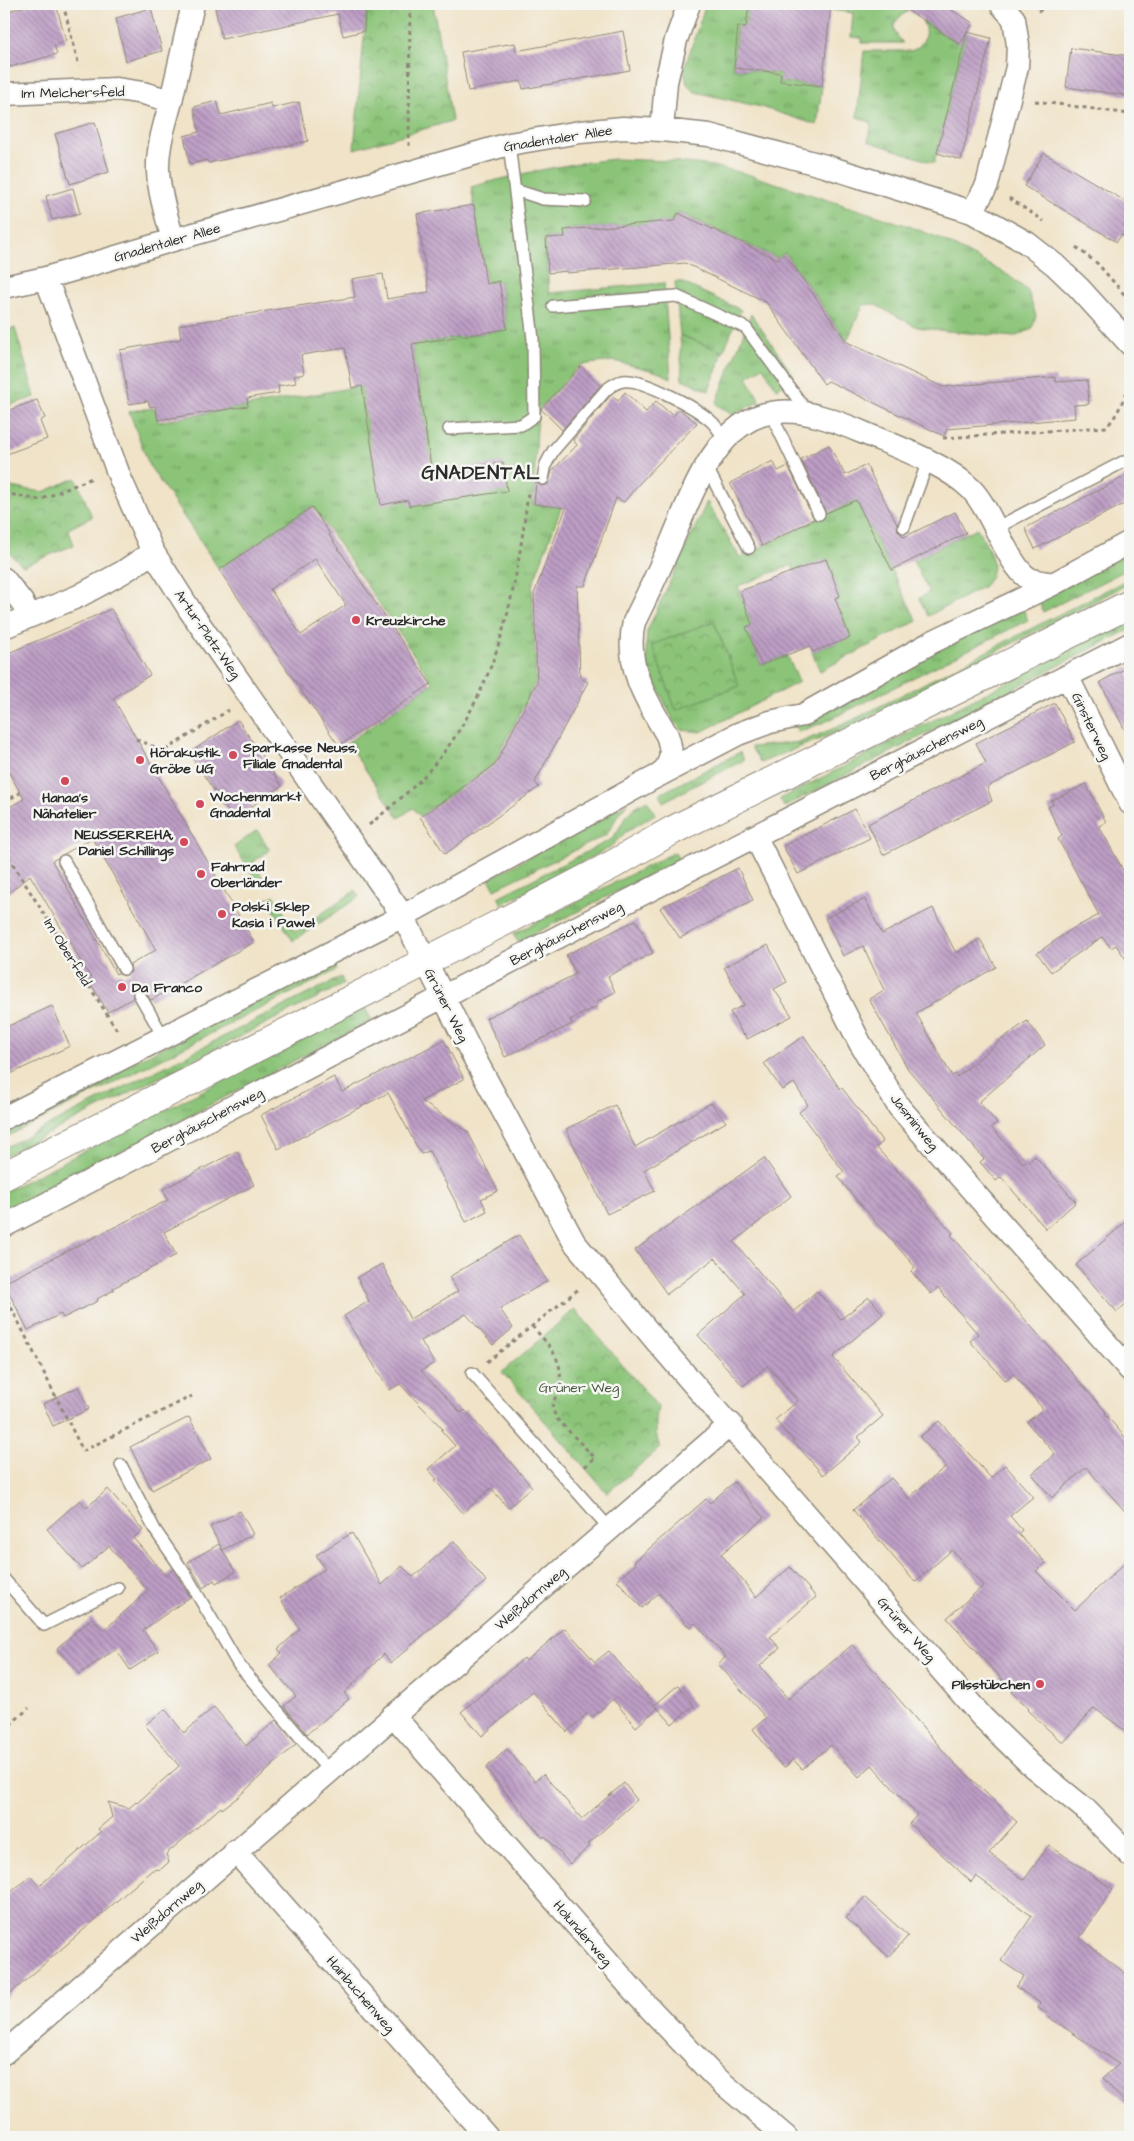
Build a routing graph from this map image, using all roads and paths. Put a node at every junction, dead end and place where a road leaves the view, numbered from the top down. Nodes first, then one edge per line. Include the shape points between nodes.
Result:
1 (63, 4) edge
2 (193, 4) edge
3 (410, 4) edge
4 (689, 4) edge
5 (1001, 4) edge
6 (86, 90) junction
7 (4, 94) edge
8 (1010, 97) junction
9 (171, 101) junction
10 (1130, 114) edge
11 (662, 130) junction
12 (509, 144) junction
13 (410, 173) junction
14 (515, 190) junction
15 (585, 200) dead end
16 (972, 212) junction
17 (173, 240) junction
18 (46, 278) junction
19 (4, 286) edge
20 (553, 306) dead end
21 (1130, 344) edge
22 (1130, 386) edge
23 (770, 412) junction
24 (809, 414) junction
25 (449, 430) dead end
26 (940, 438) dead end
27 (726, 440) junction
28 (928, 461) junction
29 (1124, 462) dead end
30 (706, 466) junction
31 (116, 468) junction
32 (543, 479) dead end
33 (529, 486) dead end
34 (4, 493) edge
35 (819, 514) dead end
36 (904, 527) dead end
37 (996, 528) junction
38 (1130, 542) edge
39 (749, 548) dead end
40 (153, 552) junction
41 (4, 579) edge
42 (1053, 584) junction
43 (1130, 604) edge
44 (29, 615) junction
45 (4, 626) edge
46 (1130, 644) edge
47 (1067, 676) junction
48 (251, 697) junction
49 (136, 739) dead end
50 (662, 773) junction
51 (20, 793) dead end
52 (4, 802) edge
53 (1130, 803) edge
54 (755, 836) junction
55 (350, 841) junction
56 (4, 850) edge
57 (64, 861) dead end
58 (403, 916) junction
59 (426, 961) junction
60 (124, 969) dead end
61 (139, 994) dead end
62 (443, 997) junction
63 (164, 1038) junction
64 (132, 1054) junction
65 (4, 1118) edge
66 (4, 1176) edge
67 (4, 1226) edge
68 (600, 1272) junction
69 (4, 1293) edge
70 (532, 1326) junction
71 (1130, 1370) edge
72 (472, 1373) joint
73 (192, 1396) dead end
74 (731, 1424) junction
75 (121, 1465) dead end
76 (568, 1482) junction
77 (610, 1529) junction
78 (4, 1579) edge
79 (118, 1588) dead end
80 (29, 1708) dead end
81 (393, 1715) junction
82 (4, 1730) edge
83 (329, 1771) junction
84 (235, 1851) junction
85 (1130, 1855) edge
86 (4, 2053) edge
87 (487, 2137) edge
88 (786, 2137) edge

1 - 6 path
2 - 9 street
3 - 13 path
4 - 11 street via 666,82
5 - 8 street via 1014,19 1018,45
6 - 7 street, Im Melchersfeld
6 - 9 street, Im Melchersfeld via 117,89
8 - 10 path
8 - 16 street via 987,184
9 - 17 street via 159,148 158,170
11 - 12 street, Gnadentaler Allee via 623,128
11 - 16 street, Gnadentaler Allee via 709,135 825,166
12 - 13 street, Gnadentaler Allee
12 - 14 lane
13 - 17 street, Gnadentaler Allee
14 - 15 lane via 543,199
14 - 25 lane via 533,339 534,416 522,425
16 - 21 street, Gnadentaler Allee via 1027,244 1055,265
17 - 18 street, Gnadentaler Allee
18 - 19 street, Gnadentaler Allee
18 - 31 street, Artur-Platz-Weg
20 - 24 lane via 676,296 746,328
22 - 26 path via 1107,427
23 - 24 street
23 - 27 street via 741,425
23 - 35 lane
24 - 28 street via 843,424
27 - 30 street
27 - 32 lane via 714,424 690,406 665,393 625,380 606,390 552,451
28 - 36 lane
28 - 37 street via 971,489
29 - 37 lane
30 - 39 lane
30 - 50 street via 634,622 631,640 638,682 670,744 670,758
31 - 34 path via 40,500
31 - 40 street, Artur-Platz-Weg
33 - 55 path via 507,615 482,691 455,738 424,776
37 - 42 street via 1015,563 1028,578
38 - 42 street
40 - 44 street via 79,596
40 - 48 street, Artur-Platz-Weg
41 - 44 street
42 - 50 street via 934,641 803,715 770,722 738,734
43 - 59 main road via 673,830
44 - 45 street
46 - 47 street, Berghäuschensweg
47 - 53 street, Ginsterweg
47 - 54 street, Berghäuschensweg
48 - 49 path via 164,751
48 - 55 street, Artur-Platz-Weg
50 - 58 street
51 - 52 path
54 - 62 street, Berghäuschensweg
54 - 71 street, Jasminweg via 860,1043 900,1107
55 - 58 street, Artur-Platz-Weg
56 - 64 path, Im Oberfeld
57 - 60 lane
58 - 59 street, Artur-Platz-Weg
58 - 63 street
59 - 62 street, Grüner Weg
59 - 66 main road
61 - 63 lane
62 - 67 street, Berghäuschensweg
62 - 68 street, Grüner Weg via 574,1242
63 - 64 street
64 - 65 street
68 - 70 path
68 - 74 street, Grüner Weg via 657,1342
69 - 73 path via 83,1451
70 - 72 path
70 - 76 path via 560,1364 560,1382 552,1408 558,1419 595,1458
72 - 76 lane
74 - 77 street, Weißdornweg
74 - 85 street, Grüner Weg via 982,1717 1032,1766 1085,1808
75 - 83 lane via 156,1530 238,1664
76 - 77 lane
77 - 81 street, Weißdornweg
78 - 79 lane via 44,1625
80 - 82 path
81 - 83 street, Weißdornweg
81 - 88 street, Holunderweg via 640,1998 713,2075
83 - 84 street, Weißdornweg
84 - 86 street, Weißdornweg
84 - 87 street, Hainbuchenweg

